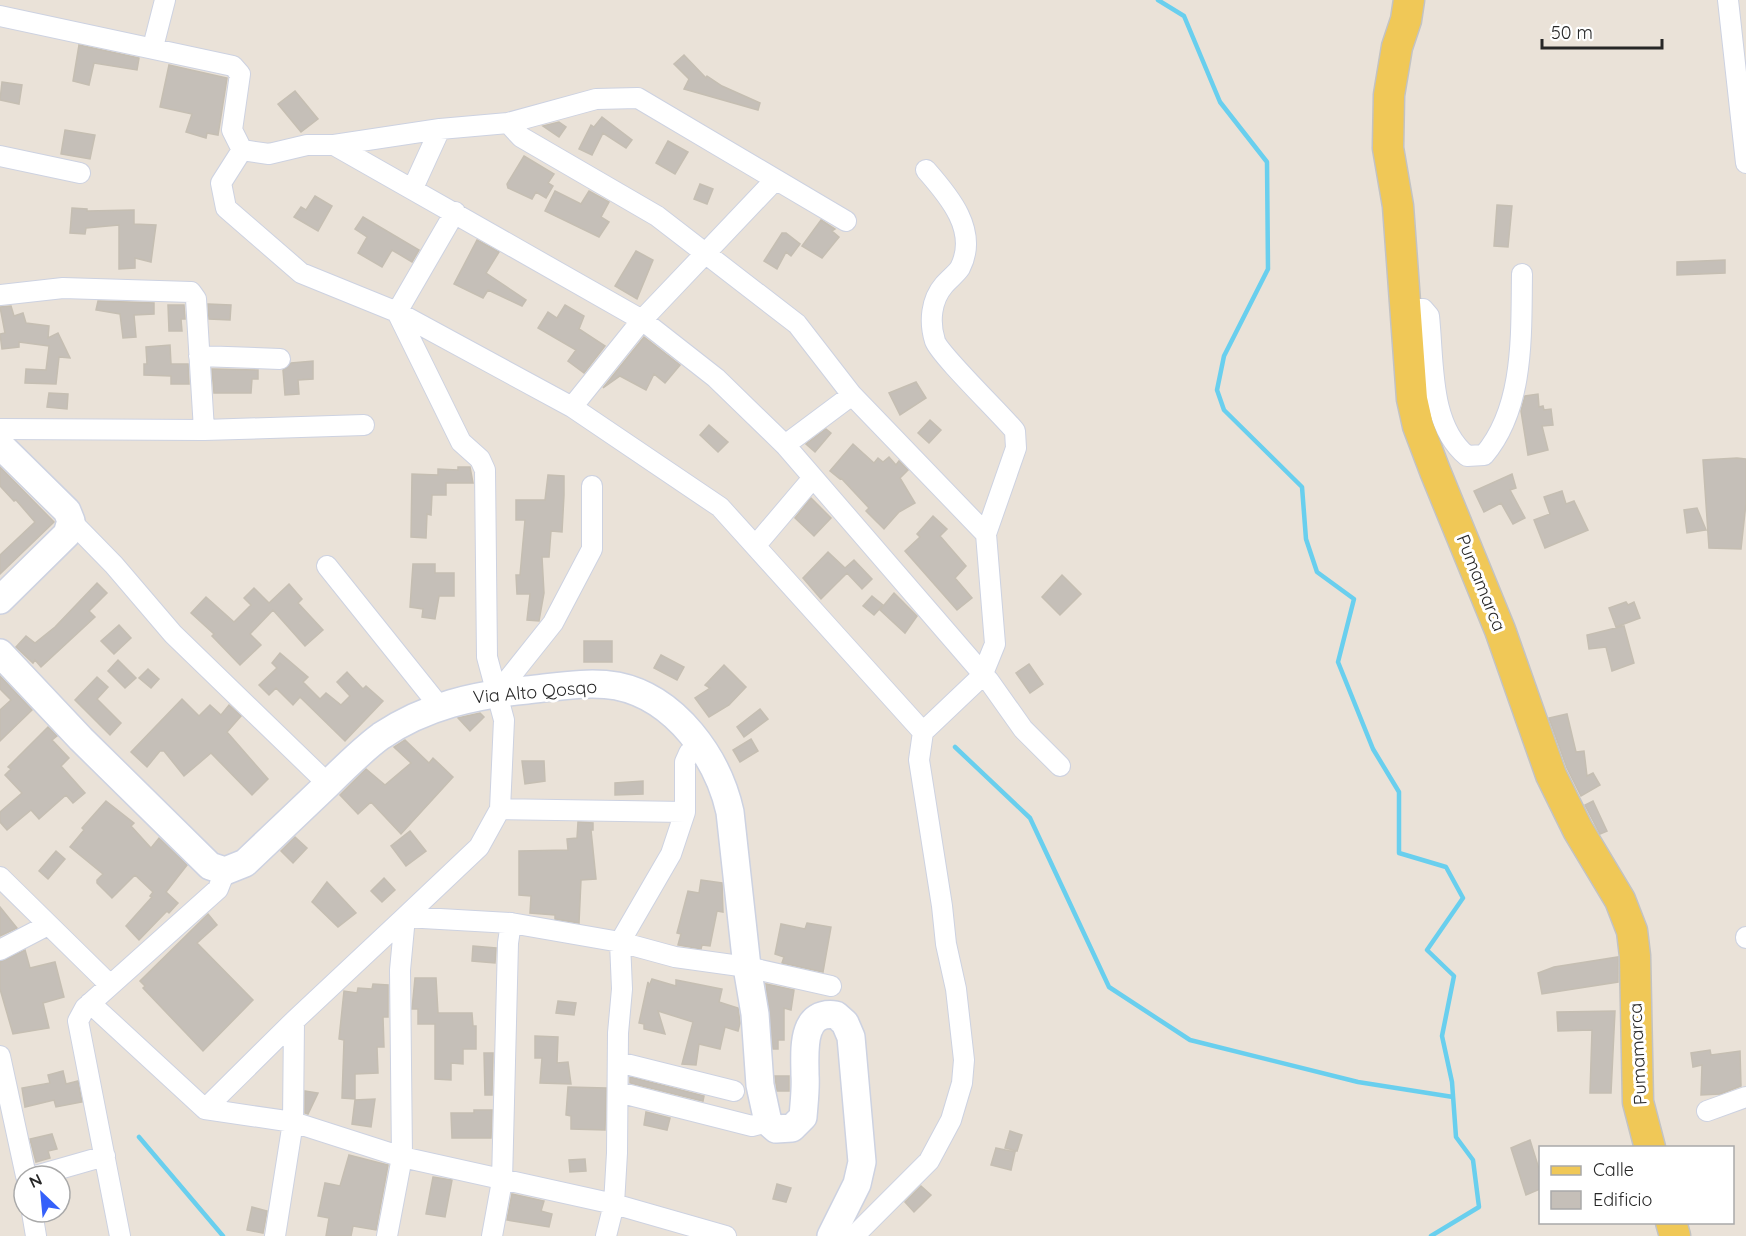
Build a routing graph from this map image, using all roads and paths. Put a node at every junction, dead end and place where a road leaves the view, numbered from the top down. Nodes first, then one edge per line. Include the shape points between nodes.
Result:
1 (165, 0) edge
2 (1409, 0) edge
3 (1728, 0) edge
4 (0, 16) edge
5 (153, 47) junction
6 (508, 123) junction
7 (440, 129) junction
8 (334, 145) junction
9 (242, 150) junction
10 (0, 156) edge
11 (1746, 163) edge
12 (926, 170) dead end
13 (80, 173) dead end
14 (775, 180) junction
15 (413, 188) junction
16 (455, 212) junction
17 (846, 221) dead end
18 (705, 252) junction
19 (1522, 274) dead end
20 (0, 295) edge
21 (1407, 309) junction
22 (397, 312) junction
23 (642, 320) junction
24 (199, 356) junction
25 (280, 359) dead end
26 (852, 395) junction
27 (572, 407) junction
28 (364, 425) dead end
29 (0, 429) edge
30 (204, 430) junction
31 (0, 445) edge
32 (785, 445) junction
33 (812, 479) junction
34 (592, 486) dead end
35 (71, 522) junction
36 (986, 534) junction
37 (756, 545) junction
38 (327, 566) dead end
39 (0, 600) edge
40 (0, 654) edge
41 (982, 676) junction
42 (498, 692) junction
43 (440, 707) junction
44 (922, 732) junction
45 (701, 746) junction
46 (1060, 766) dead end
47 (328, 784) junction
48 (500, 809) junction
49 (685, 812) junction
50 (225, 871) junction
51 (0, 877) edge
52 (405, 917) junction
53 (511, 923) junction
54 (48, 925) junction
55 (620, 942) junction
56 (0, 950) edge
57 (747, 967) junction
58 (110, 985) junction
59 (831, 986) dead end
60 (90, 1003) junction
61 (294, 1021) junction
62 (0, 1056) edge
63 (618, 1062) junction
64 (734, 1091) dead end
65 (618, 1092) junction
66 (1746, 1097) edge
67 (205, 1109) junction
68 (1707, 1111) dead end
69 (293, 1122) junction
70 (768, 1122) junction
71 (1649, 1146) edge
72 (105, 1156) junction
73 (402, 1157) junction
74 (23, 1164) edge
75 (72, 1165) edge
76 (502, 1181) junction
77 (614, 1204) junction
78 (120, 1236) edge
79 (275, 1236) edge
80 (387, 1236) edge
81 (492, 1236) edge
82 (606, 1236) edge
83 (726, 1236) edge
84 (831, 1236) edge
85 (854, 1236) edge

1 - 5 street
2 - 21 main road, Pumamarca via 1389,96 1388,148 1398,206
3 - 11 street
4 - 5 street
5 - 9 street via 233,66 240,74 232,130
6 - 7 street
6 - 14 street via 596,99 638,98
6 - 18 street via 521,137 657,216
7 - 8 street
7 - 15 street
8 - 9 street via 306,145 269,154
8 - 15 street
9 - 22 street via 221,183 226,208 301,273
10 - 13 street
12 - 36 street via 952,200 965,229 964,257 959,270 934,301 931,325 936,345 1015,431 1016,448
14 - 17 street
14 - 18 street
15 - 16 street
16 - 22 street
16 - 23 street
18 - 23 street
18 - 26 street via 797,324
19 - 21 street via 1520,369 1496,440 1484,454 1467,456 1445,430 1438,404 1429,316 1423,309
20 - 24 street via 63,288 191,292 196,299
21 - 71 main road, Pumamarca via 1412,399 1422,435 1500,630 1551,775 1620,900 1632,931 1638,1102
22 - 27 street
22 - 42 street via 461,442 480,459 485,470 487,657
23 - 27 street
23 - 32 street via 716,378
24 - 25 street
24 - 30 street
26 - 32 street
26 - 36 street
27 - 37 street via 720,507
28 - 30 street
29 - 30 street
31 - 35 street via 67,511
32 - 33 street
33 - 37 street
33 - 41 street
34 - 42 street via 592,549 553,623
35 - 39 street via 67,534
35 - 47 street via 173,634
36 - 41 street via 995,644
37 - 44 street
38 - 43 street
40 - 50 street via 210,866
41 - 44 street
41 - 46 street via 1023,729
42 - 43 street, Via Alto Qosqo
42 - 45 street, Via Alto Qosqo via 589,684 617,686 654,702
42 - 48 street via 504,720
43 - 47 street, Via Alto Qosqo via 381,736
44 - 85 street via 919,760 956,990 964,1060 962,1083 951,1120 929,1161
45 - 49 street via 689,753 685,762
45 - 57 street, Via Alto Qosqo via 725,788 730,812
47 - 50 street, Via Alto Qosqo via 245,863
48 - 49 street
48 - 52 street via 479,847
49 - 55 street via 671,854
50 - 58 street via 218,889
51 - 54 street
52 - 53 street
52 - 61 street
52 - 73 street via 400,970
53 - 55 street
53 - 76 street
54 - 56 street
54 - 58 street
55 - 57 street via 675,957
55 - 63 street
57 - 59 street
57 - 70 street, Via Alto Qosqo
58 - 60 street
60 - 67 street
60 - 72 street via 78,1022
61 - 67 street
61 - 69 street
62 - 74 street
63 - 64 street
63 - 65 street
65 - 70 street via 752,1126
65 - 77 street
66 - 68 street
67 - 69 street
69 - 73 street
69 - 79 street
70 - 84 street via 776,1129 786,1130 803,1117 806,1033 819,1017 836,1015 851,1037 862,1162 854,1192
72 - 75 street
72 - 78 street
73 - 76 street
73 - 80 street
76 - 77 street
76 - 81 street
77 - 82 street
77 - 83 street

